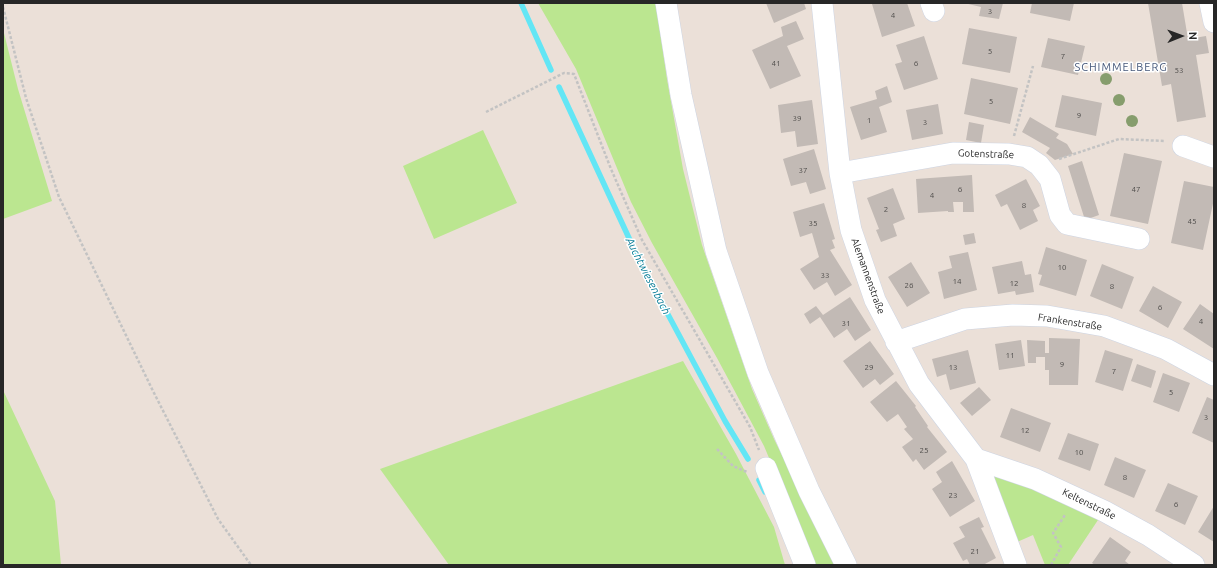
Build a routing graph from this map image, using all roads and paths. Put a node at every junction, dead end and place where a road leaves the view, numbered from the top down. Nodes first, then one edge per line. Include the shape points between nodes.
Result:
1 (666, 3) edge
2 (822, 3) edge
3 (1210, 3) edge
4 (3, 7) edge
5 (1214, 22) edge
6 (1032, 66) dead end
7 (486, 112) dead end
8 (1183, 146) joint
9 (1080, 152) dead end
10 (1009, 154) junction
11 (1214, 157) edge
12 (840, 173) junction
13 (1139, 239) dead end
14 (896, 342) junction
15 (1214, 375) edge
16 (717, 449) dead end
17 (976, 459) junction
18 (766, 468) junction
19 (1075, 497) junction
20 (251, 565) edge
21 (806, 565) edge
22 (846, 565) edge
23 (1016, 565) edge
24 (1051, 565) edge
25 (1194, 565) edge

1 - 22 street via 681,94 716,251 758,373 809,490
2 - 12 street, Alemannenstraße
3 - 5 street
4 - 20 path via 26,98 59,197 218,519
6 - 10 path
7 - 18 path via 564,73 574,74 642,240 750,427
8 - 9 path via 1169,141 1119,139
8 - 11 street
10 - 12 street, Gotenstraße via 953,153
10 - 13 street, Gotenstraße via 1027,158 1043,169 1050,179 1060,215 1067,224
12 - 14 street, Alemannenstraße via 851,230 875,300
14 - 15 street, Frankenstraße via 965,319 1013,315 1047,316 1104,326 1166,349
14 - 17 street, Alemannenstraße via 919,384
16 - 18 path via 733,466 746,472
17 - 19 street, Keltenstraße via 1035,479
17 - 23 street, Alemannenstraße
18 - 21 street
19 - 24 path via 1053,533 1061,547
19 - 25 street, Keltenstraße via 1148,535

